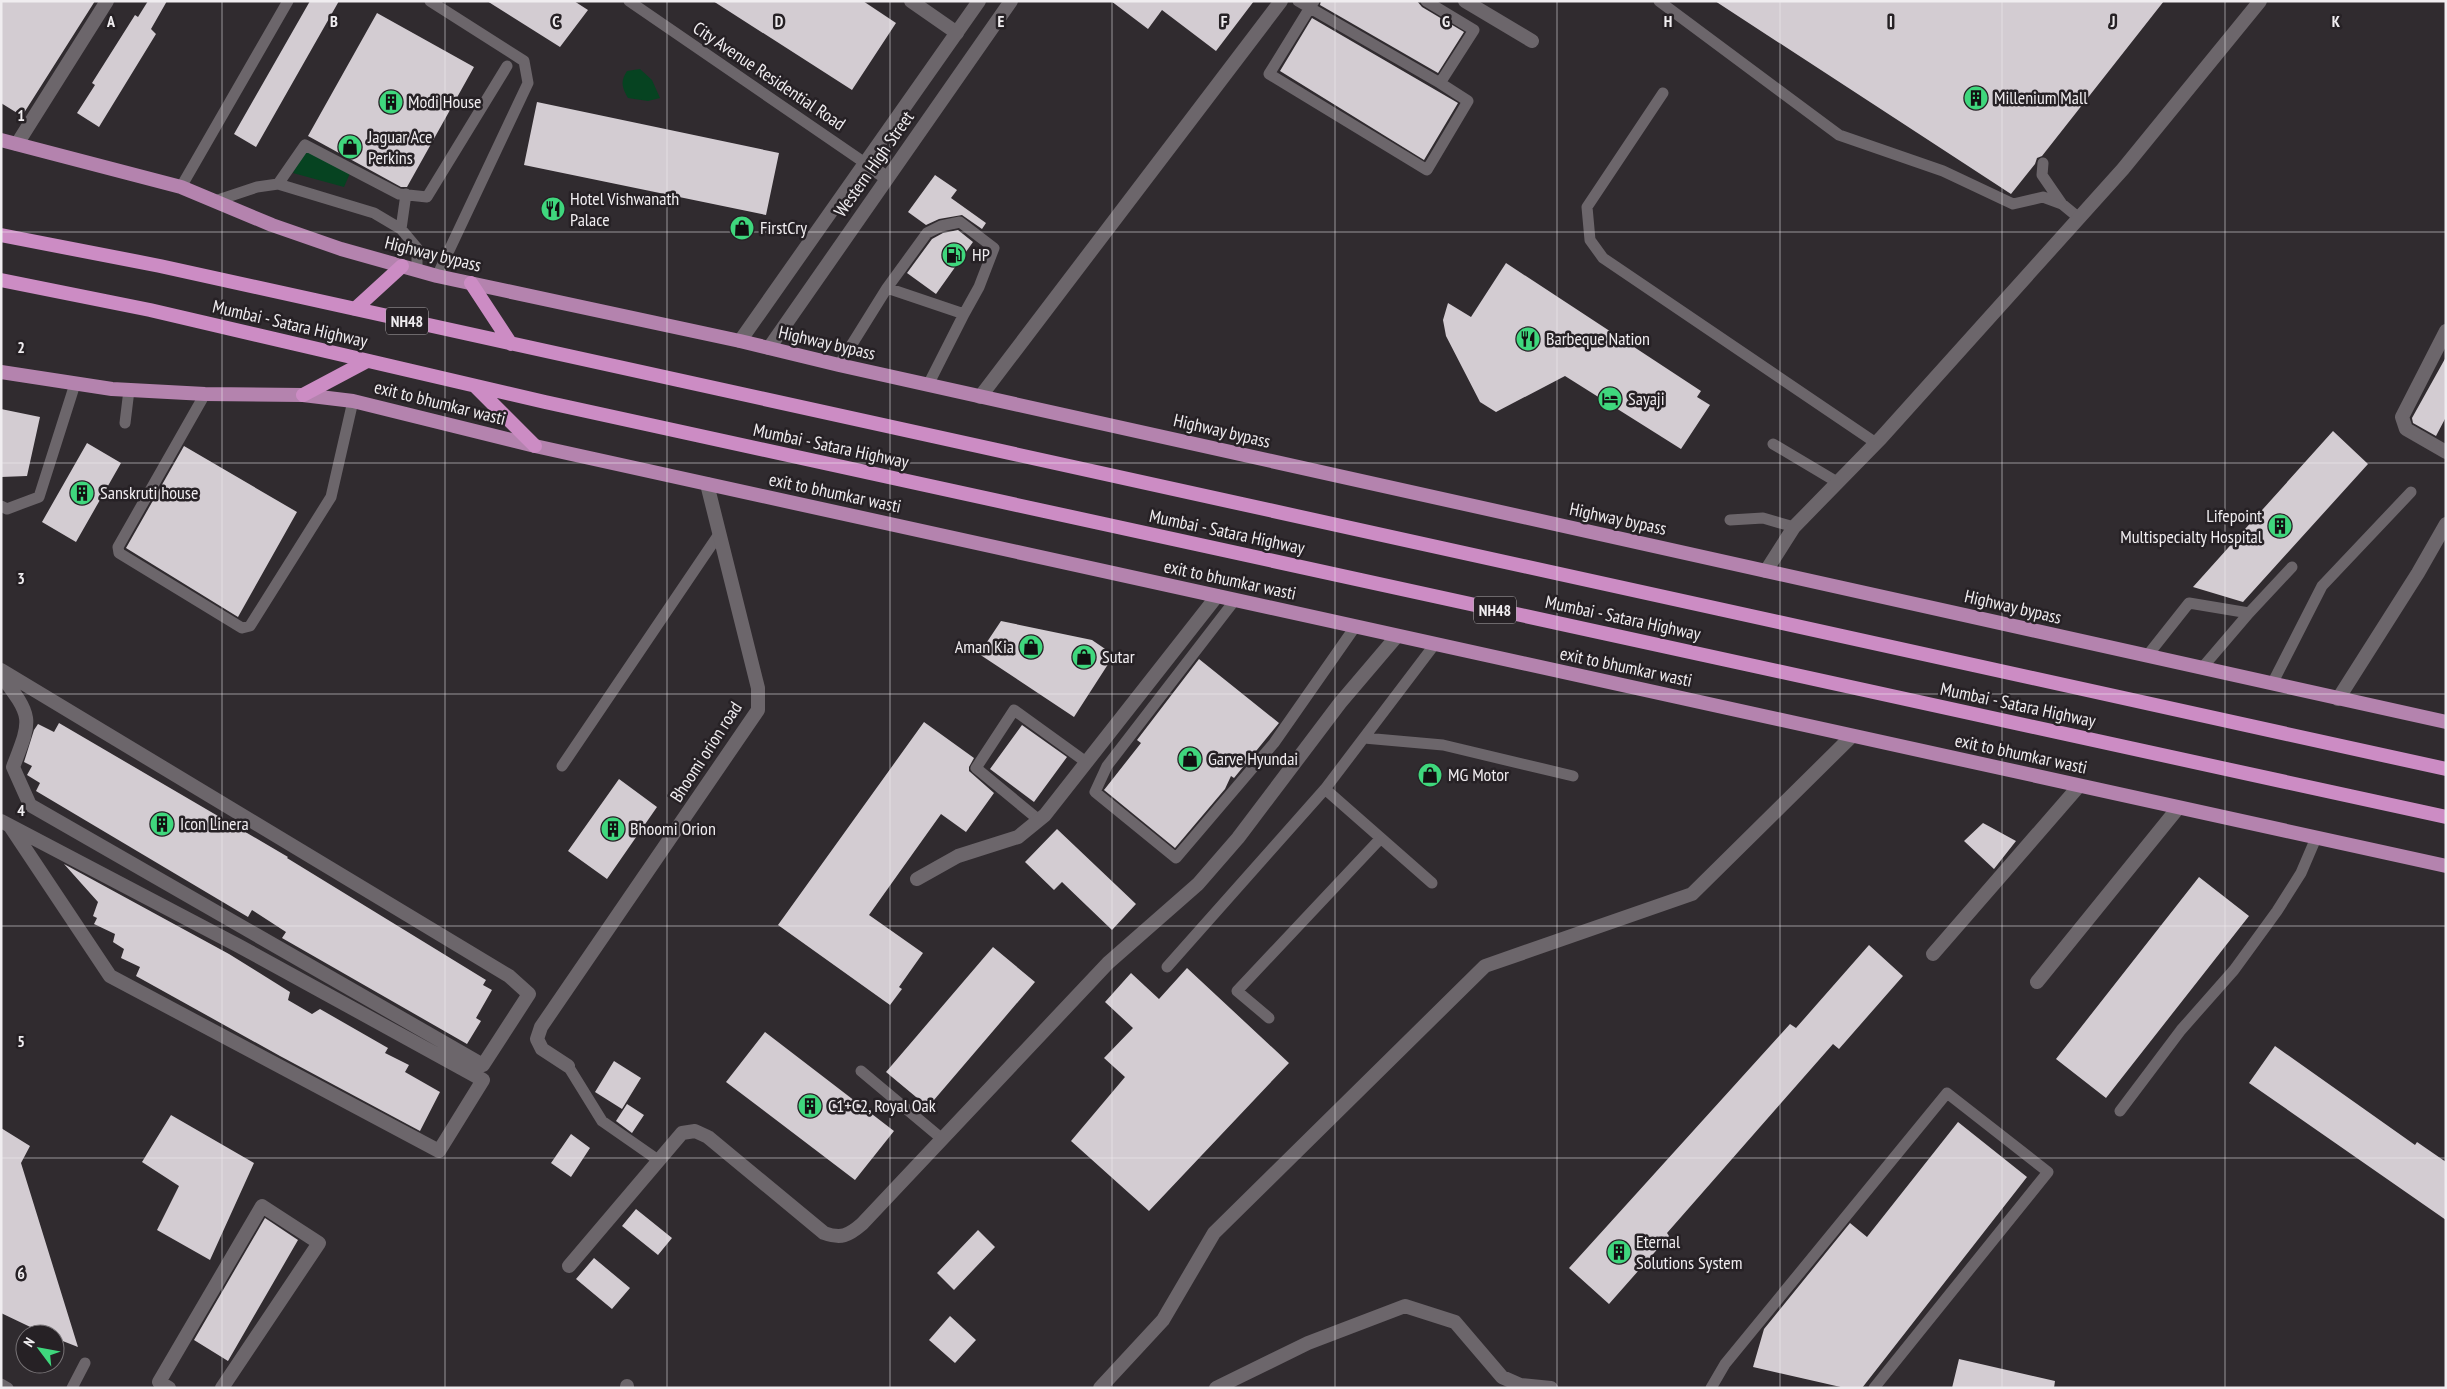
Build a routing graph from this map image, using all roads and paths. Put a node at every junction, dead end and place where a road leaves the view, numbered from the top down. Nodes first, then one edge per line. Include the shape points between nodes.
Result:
1 (107, 1) edge
2 (288, 1) edge
3 (430, 1) edge
4 (629, 1) edge
5 (979, 1) edge
6 (1011, 1) edge
7 (1281, 1) edge
8 (1298, 1) edge
9 (1426, 1) edge
10 (1465, 1) edge
11 (1659, 1) edge
12 (2260, 1) edge
13 (917, 3) edge
14 (1312, 5) edge
15 (957, 33) junction
16 (1532, 41) dead end
17 (508, 66) dead end
18 (1440, 83) junction
19 (1663, 93) dead end
20 (1, 140) edge
21 (17, 144) junction
22 (865, 163) junction
23 (2043, 163) dead end
24 (887, 178) junction
25 (278, 184) junction
26 (181, 187) junction
27 (406, 194) junction
28 (215, 201) junction
29 (2062, 204) junction
30 (2079, 218) junction
31 (402, 229) junction
32 (1, 235) edge
33 (402, 266) junction
34 (417, 270) junction
35 (437, 276) junction
36 (1, 280) edge
37 (471, 283) junction
38 (887, 288) junction
39 (354, 309) junction
40 (964, 314) junction
41 (2446, 331) edge
42 (740, 341) junction
43 (511, 344) junction
44 (769, 348) junction
45 (367, 361) junction
46 (839, 365) junction
47 (1, 372) edge
48 (75, 384) junction
49 (928, 385) junction
50 (475, 386) junction
51 (129, 390) junction
52 (205, 394) junction
53 (303, 394) junction
54 (980, 397) junction
55 (353, 401) junction
56 (125, 423) dead end
57 (1876, 443) junction
58 (1773, 444) dead end
59 (535, 446) junction
60 (2446, 452) edge
61 (1837, 482) junction
62 (707, 484) junction
63 (2411, 492) dead end
64 (1, 506) edge
65 (1730, 520) dead end
66 (2446, 524) edge
67 (1794, 527) junction
68 (719, 534) junction
69 (2292, 567) dead end
70 (1766, 571) junction
71 (1217, 596) junction
72 (1236, 600) junction
73 (2250, 612) junction
74 (1355, 627) junction
75 (1397, 636) junction
76 (1435, 644) junction
77 (2148, 656) junction
78 (2202, 668) junction
79 (1, 670) edge
80 (1, 675) edge
81 (2272, 684) junction
82 (2338, 699) junction
83 (2446, 722) edge
84 (1852, 736) junction
85 (1364, 738) junction
86 (1086, 762) junction
87 (562, 766) dead end
88 (2446, 769) edge
89 (1573, 776) dead end
90 (2079, 786) junction
91 (1325, 790) junction
92 (2178, 808) junction
93 (2446, 817) edge
94 (1039, 820) junction
95 (5, 824) edge
96 (1381, 838) junction
97 (2316, 838) junction
98 (2446, 866) edge
99 (916, 879) dead end
100 (1432, 883) dead end
101 (1933, 954) dead end
102 (1167, 967) dead end
103 (2037, 982) dead end
104 (1269, 1018) dead end
105 (568, 1066) joint
106 (861, 1071) dead end
107 (2120, 1111) dead end
108 (941, 1138) junction
109 (658, 1160) junction
110 (569, 1266) dead end
111 (85, 1363) dead end
112 (1, 1384) edge
113 (8, 1388) edge
114 (72, 1388) edge
115 (169, 1388) edge
116 (222, 1388) edge
117 (1100, 1388) edge
118 (1216, 1388) edge
119 (1551, 1388) edge
120 (1711, 1388) edge
121 (1874, 1388) edge

1 - 21 street
2 - 26 lane
3 - 35 lane via 524,61 528,83
4 - 22 lane, City Avenue Residential Road
5 - 15 street, Western High Street
6 - 24 street, Western High Street
7 - 54 street
8 - 14 lane
9 - 18 lane via 1474,30
10 - 16 street
11 - 29 lane via 1839,135 1944,171 2013,204 2043,197
12 - 30 street
13 - 15 street
14 - 18 lane
14 - 18 lane via 1269,74 1427,170 1468,101
15 - 22 street, Western High Street
17 - 27 lane via 427,197
19 - 57 lane via 1587,207 1590,240 1603,258
20 - 21 main road, Highway bypass
21 - 26 main road, Highway bypass
22 - 24 street
22 - 42 street, Western High Street
23 - 29 lane via 2042,176
24 - 44 street, Western High Street
25 - 27 lane via 304,145 399,194
25 - 28 lane via 257,187
25 - 31 lane via 374,213
26 - 28 main road, Highway bypass
27 - 31 lane
28 - 33 main road, Highway bypass via 280,228
29 - 30 lane
30 - 57 street
31 - 34 lane via 417,248
32 - 39 highway, Mumbai - Satara Highway / NH48
33 - 34 main road, Highway bypass
33 - 39 highway
34 - 35 main road, Highway bypass
35 - 37 main road, Highway bypass
36 - 45 highway, Mumbai - Satara Highway / NH48 via 150,310
37 - 42 main road, Highway bypass
37 - 43 highway
38 - 40 lane
38 - 40 lane via 927,233 960,222 994,248
38 - 46 lane
39 - 43 highway, Mumbai - Satara Highway / NH48
40 - 49 lane
41 - 60 street via 2402,417 2406,429
42 - 44 main road, Highway bypass
43 - 88 highway, Mumbai - Satara Highway / NH48
44 - 46 main road, Highway bypass
45 - 50 highway, Mumbai - Satara Highway / NH48
45 - 53 highway
46 - 49 main road, Highway bypass
47 - 48 main road, exit to bhumkar wasti
48 - 51 main road, exit to bhumkar wasti
48 - 64 lane via 38,497 7,510
49 - 54 main road, Highway bypass
50 - 59 highway
50 - 93 highway, Mumbai - Satara Highway / NH48
51 - 52 main road, exit to bhumkar wasti
51 - 56 lane
52 - 53 main road, exit to bhumkar wasti
52 - 55 lane via 118,547 119,553 242,628 250,626 332,497
53 - 55 main road, exit to bhumkar wasti
54 - 70 main road, Highway bypass
55 - 59 main road, exit to bhumkar wasti
57 - 61 street
58 - 61 lane
59 - 62 main road, exit to bhumkar wasti
61 - 67 street
62 - 68 street, Bhoomi orion road
62 - 71 main road, exit to bhumkar wasti
63 - 81 lane via 2322,586
65 - 67 lane via 1763,518
66 - 82 street
67 - 70 street
68 - 87 lane
68 - 105 street, Bhoomi orion road via 758,688 758,710 541,1027 537,1039 542,1049
69 - 73 lane
70 - 77 main road, Highway bypass
71 - 72 main road, exit to bhumkar wasti
71 - 86 street
72 - 74 main road, exit to bhumkar wasti
72 - 74 lane via 1107,766 1095,792 1176,858 1274,743
73 - 77 lane via 2190,603
73 - 78 lane
74 - 75 main road, exit to bhumkar wasti
75 - 76 main road, exit to bhumkar wasti
75 - 108 street via 1198,884 1108,962
76 - 84 main road, exit to bhumkar wasti
76 - 85 lane
77 - 78 main road, Highway bypass
78 - 81 main road, Highway bypass
79 - 80 street via 510,976 529,994 483,1065 30,805 13,768 28,728 24,706
81 - 82 main road, Highway bypass
82 - 83 main road, Highway bypass
84 - 90 main road, exit to bhumkar wasti
84 - 117 street via 1692,894 1485,966 1214,1233 1163,1320
85 - 89 lane via 1444,745
85 - 91 lane
86 - 94 street
86 - 94 lane via 1014,710 976,768
90 - 92 main road, exit to bhumkar wasti
90 - 101 street
91 - 96 lane
91 - 102 lane
92 - 97 main road, exit to bhumkar wasti
92 - 103 street
94 - 99 street via 1018,836 958,856
95 - 95 street via 110,976 440,1151 483,1080 247,950
96 - 100 lane
96 - 104 lane via 1237,991
97 - 98 main road, exit to bhumkar wasti
97 - 107 lane via 2277,911 2234,970 2181,1030
105 - 109 lane via 602,1121
106 - 108 lane
108 - 109 street via 862,1224 849,1235 838,1238 824,1233 708,1137 695,1131 682,1133
109 - 110 street
111 - 114 lane
112 - 113 lane
115 - 116 street via 160,1382 262,1206 318,1243
118 - 119 street via 1308,1343 1405,1306 1455,1322 1502,1377 1520,1385
120 - 121 lane via 1726,1364 1948,1092 2048,1172

